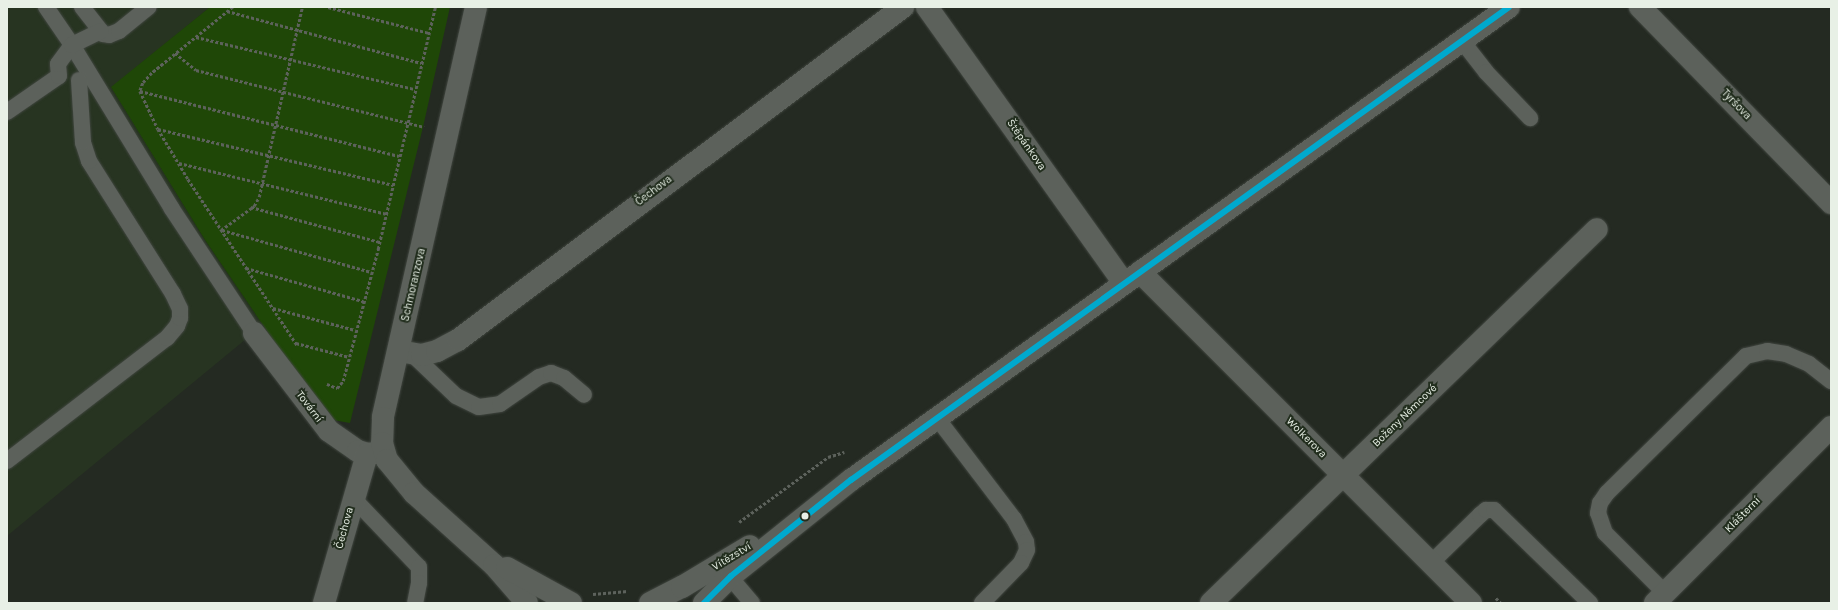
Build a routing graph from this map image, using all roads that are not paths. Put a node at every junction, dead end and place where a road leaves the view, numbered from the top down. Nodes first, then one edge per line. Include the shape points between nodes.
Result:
1 (46, 7) edge
2 (82, 7) edge
3 (149, 7) edge
4 (476, 7) edge
5 (902, 7) edge
6 (927, 7) edge
7 (1509, 7) edge
8 (1640, 7) edge
9 (104, 33) junction
10 (1462, 41) junction
11 (72, 45) junction
12 (59, 76) junction
13 (85, 77) junction
14 (7, 112) edge
15 (1530, 118) dead end
16 (1831, 204) edge
17 (1597, 229) dead end
18 (1132, 278) junction
19 (254, 333) joint
20 (406, 353) junction
21 (1831, 381) edge
22 (584, 395) dead end
23 (937, 418) junction
24 (1831, 427) edge
25 (375, 453) junction
26 (7, 461) edge
27 (1344, 476) junction
28 (353, 498) junction
29 (462, 535) junction
30 (1431, 563) junction
31 (722, 572) junction
32 (578, 598) edge
33 (1660, 598) edge
34 (324, 603) edge
35 (414, 603) edge
36 (527, 603) edge
37 (650, 603) edge
38 (704, 603) edge
39 (752, 603) edge
40 (982, 603) edge
41 (1211, 603) edge
42 (1471, 603) edge
43 (1590, 603) edge

1 - 11 lane
2 - 9 lane
3 - 9 lane via 119,31
4 - 20 street, Schmoranzova
5 - 20 street, Čechova via 458,340 437,351
6 - 18 street, Štěpánkova
7 - 10 street, Vítězství
8 - 16 street, Tyršova
9 - 11 lane
10 - 15 lane via 1486,72
10 - 18 street, Vítězství
11 - 12 lane via 58,64
11 - 13 lane
12 - 13 lane via 68,83
12 - 14 lane
13 - 19 lane
13 - 26 lane via 83,142 89,161 173,294 180,309 180,318 167,338
17 - 27 street, Boženy Němcové
18 - 23 street, Vítězství
18 - 27 street, Wolkerova
19 - 25 street, Tovární via 320,422 338,440
20 - 22 lane via 456,396 478,407 500,404 539,377 551,373 559,374
20 - 25 street, Schmoranzova via 383,418
21 - 33 lane via 1809,364 1786,354 1767,351 1746,356 1734,365 1607,493 1600,503 1598,513 1605,533
23 - 31 street, Vítězství
23 - 40 lane via 1014,519 1026,542 1027,550 1021,563
24 - 33 street, Klášterní
25 - 28 street, Čechova
25 - 29 street, Schmoranzova via 414,493
27 - 30 street, Wolkerova
27 - 41 street, Boženy Němcové
28 - 34 street, Čechova
28 - 35 lane via 419,567 419,583
29 - 32 street, Schmoranzova via 523,578
29 - 36 street, Schmoranzova via 502,573
30 - 42 street, Wolkerova
30 - 43 lane via 1480,515 1486,510 1494,510
31 - 37 street, Vítězství
31 - 38 street, Vítězství
31 - 39 lane

